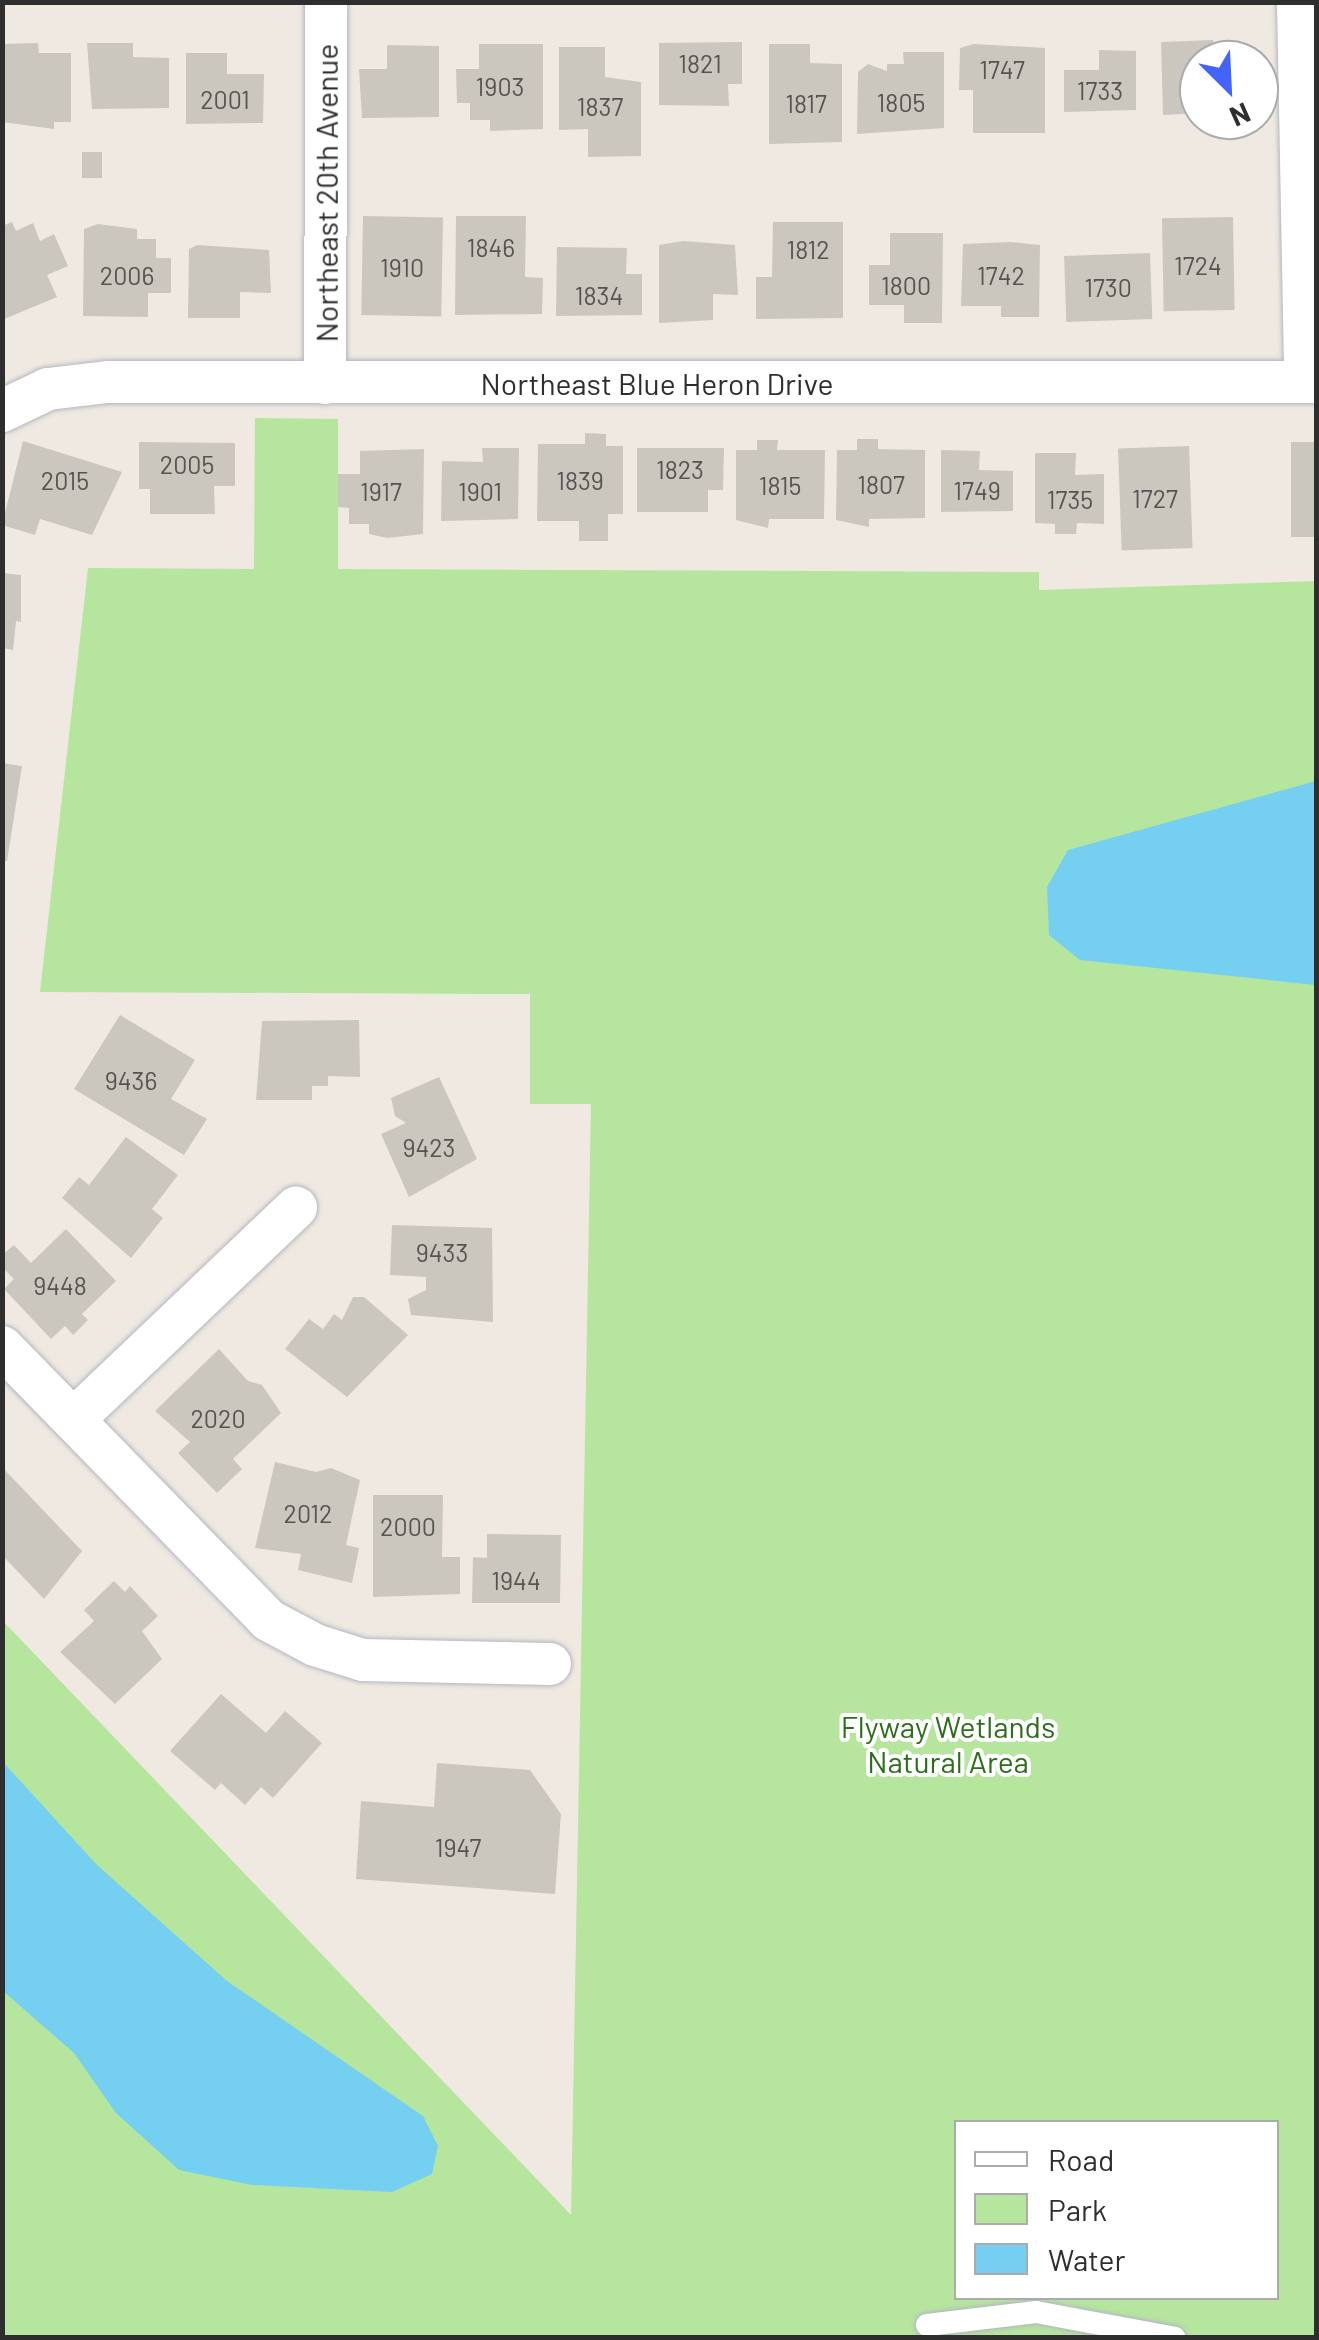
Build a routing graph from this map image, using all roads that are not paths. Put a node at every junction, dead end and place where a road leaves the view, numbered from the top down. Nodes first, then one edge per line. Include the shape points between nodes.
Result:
1 (326, 2) edge
2 (1298, 2) edge
3 (325, 382) junction
4 (1311, 382) edge
5 (2, 411) edge
6 (296, 1208) dead end
7 (2, 1347) edge
8 (73, 1420) junction
9 (550, 1664) dead end
10 (927, 2325) dead end
11 (1175, 2338) edge

1 - 3 street, Northeast 20th Avenue
2 - 4 street
3 - 4 street, Northeast Blue Heron Drive
3 - 5 street, Northeast Blue Heron Drive via 80,384 48,389
6 - 8 street
7 - 8 street
8 - 9 street via 240,1596 314,1645 363,1660
10 - 11 lane via 1036,2312

